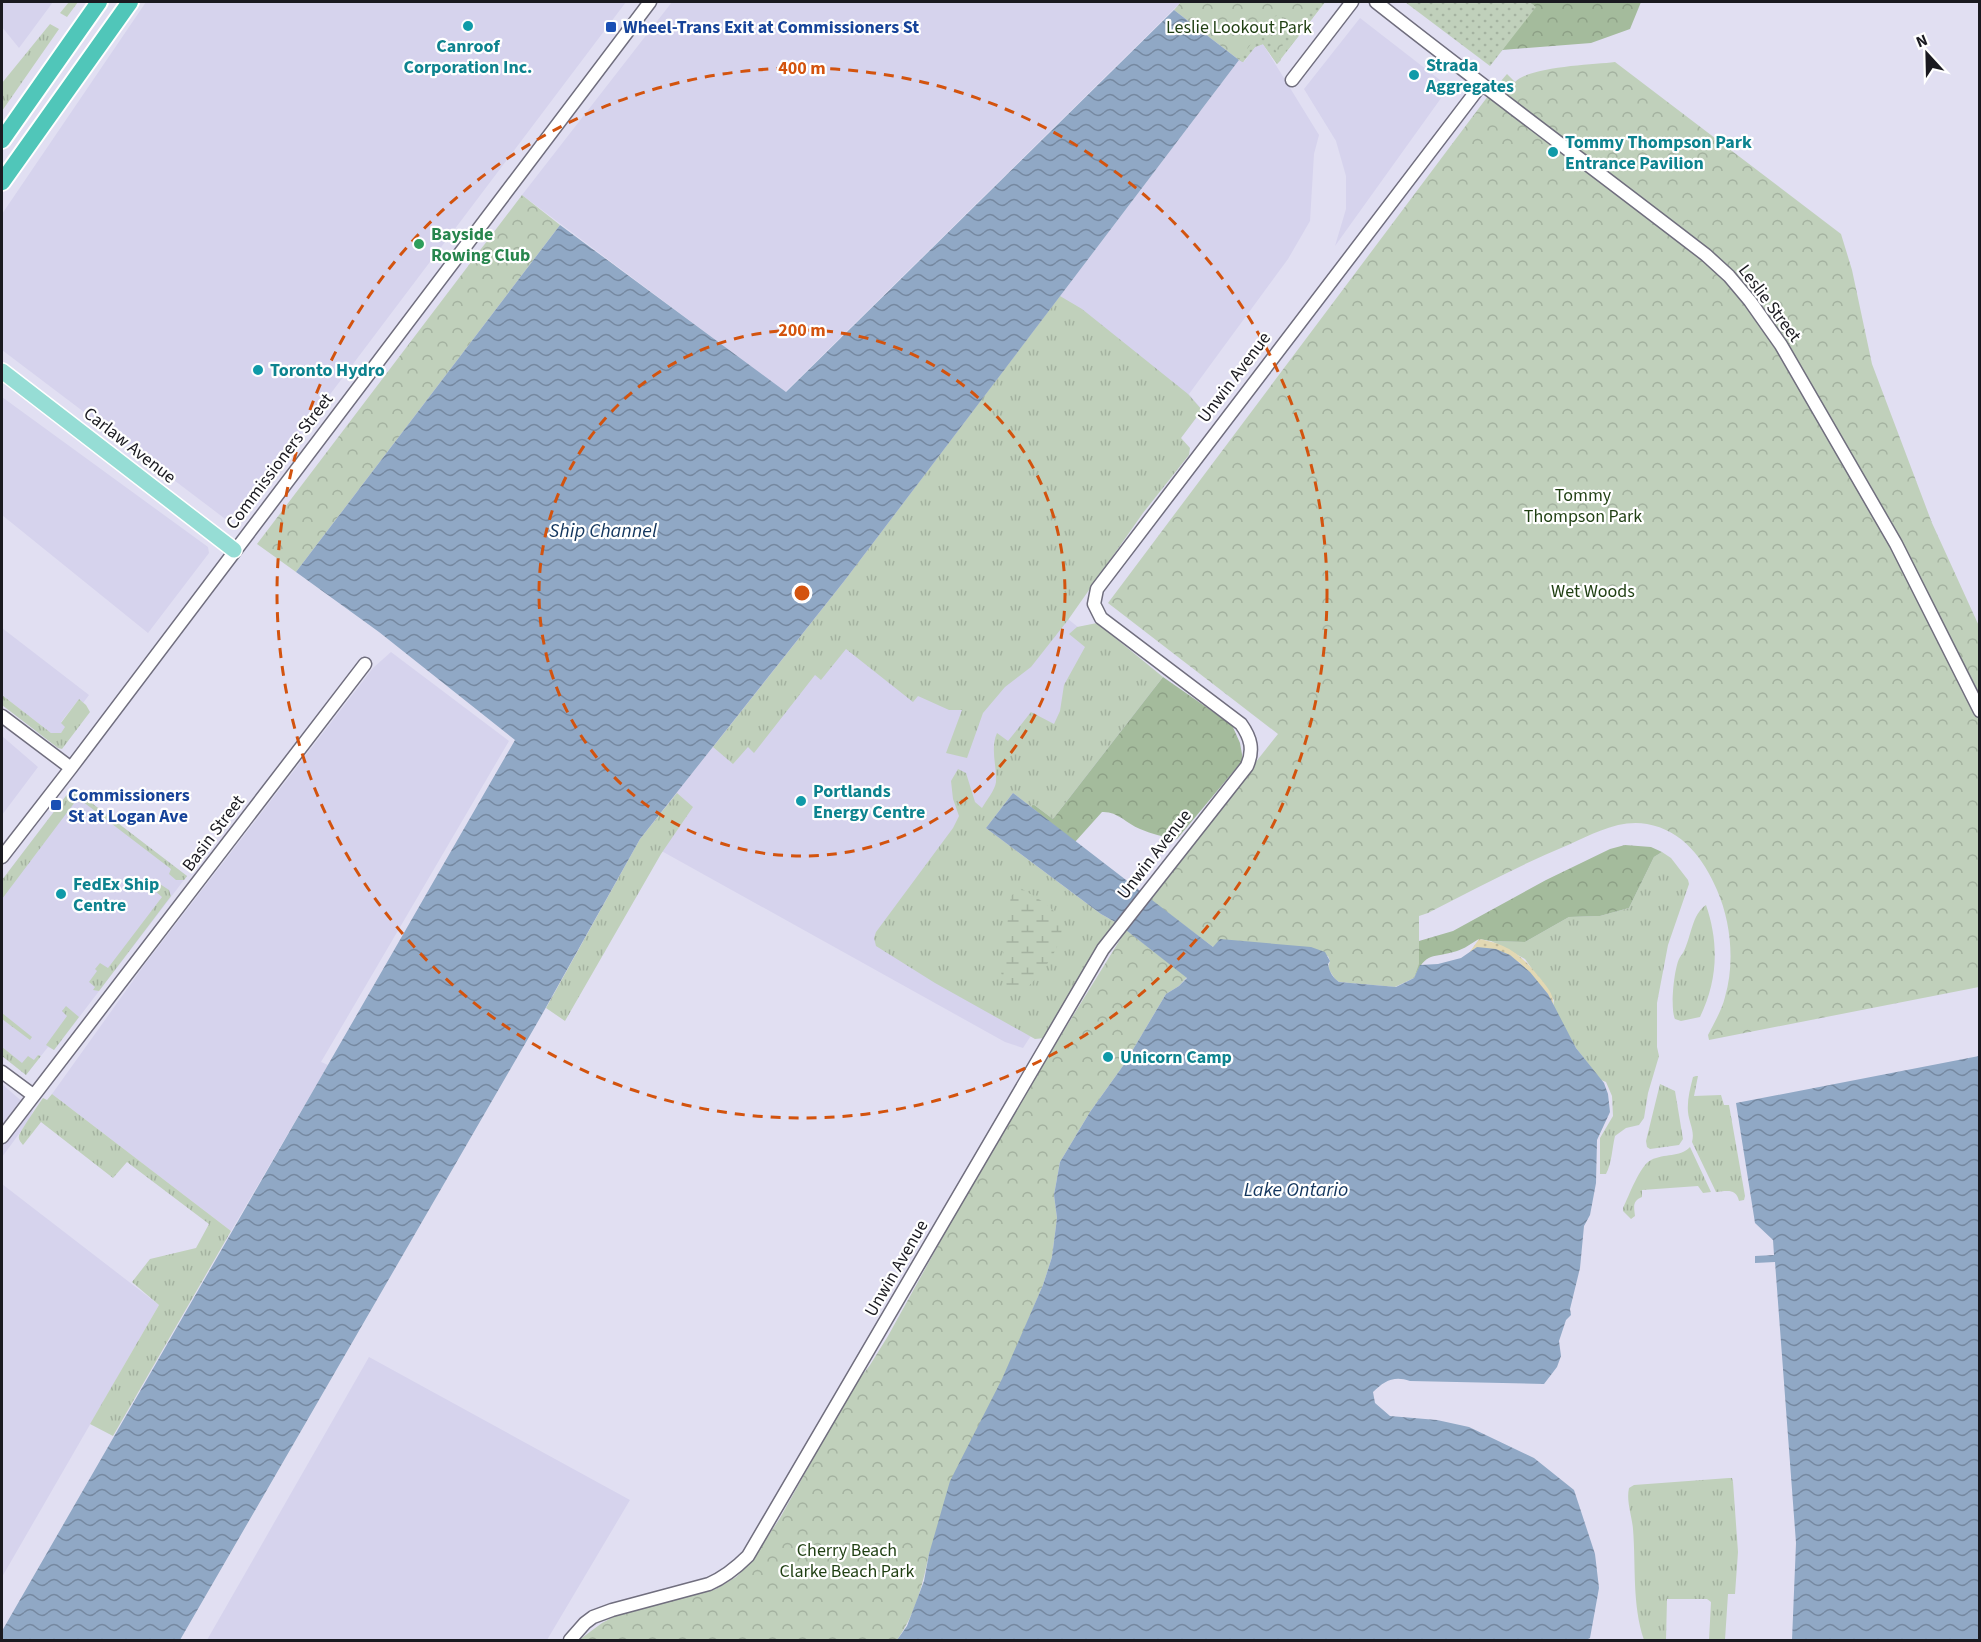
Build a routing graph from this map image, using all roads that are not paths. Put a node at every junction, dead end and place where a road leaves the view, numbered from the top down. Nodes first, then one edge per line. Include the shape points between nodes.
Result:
1 (99, 2) edge
2 (130, 2) edge
3 (650, 2) edge
4 (1352, 2) edge
5 (1376, 2) edge
6 (1292, 80) dead end
7 (1481, 85) junction
8 (2, 140) edge
9 (2, 182) edge
10 (2, 371) edge
11 (234, 550) junction
12 (365, 664) dead end
13 (1980, 711) edge
14 (2, 716) edge
15 (71, 768) junction
16 (2, 857) edge
17 (2, 1072) edge
18 (33, 1095) junction
19 (2, 1137) edge
20 (570, 1641) edge

1 - 8 highway
2 - 9 highway
3 - 11 street, Commissioners Street
4 - 6 street
5 - 7 street, Leslie Street
7 - 13 street, Leslie Street via 1706,255 1750,301 1781,345 1885,524
7 - 20 street, Unwin Avenue via 1097,589 1094,604 1101,618 1241,724 1251,745 1247,765 1103,949 748,1556 709,1584 593,1617
10 - 11 main road, Carlaw Avenue
11 - 15 street, Commissioners Street
12 - 18 street, Basin Street
14 - 15 street
15 - 16 street, Commissioners Street
17 - 18 street
18 - 19 street, Basin Street

